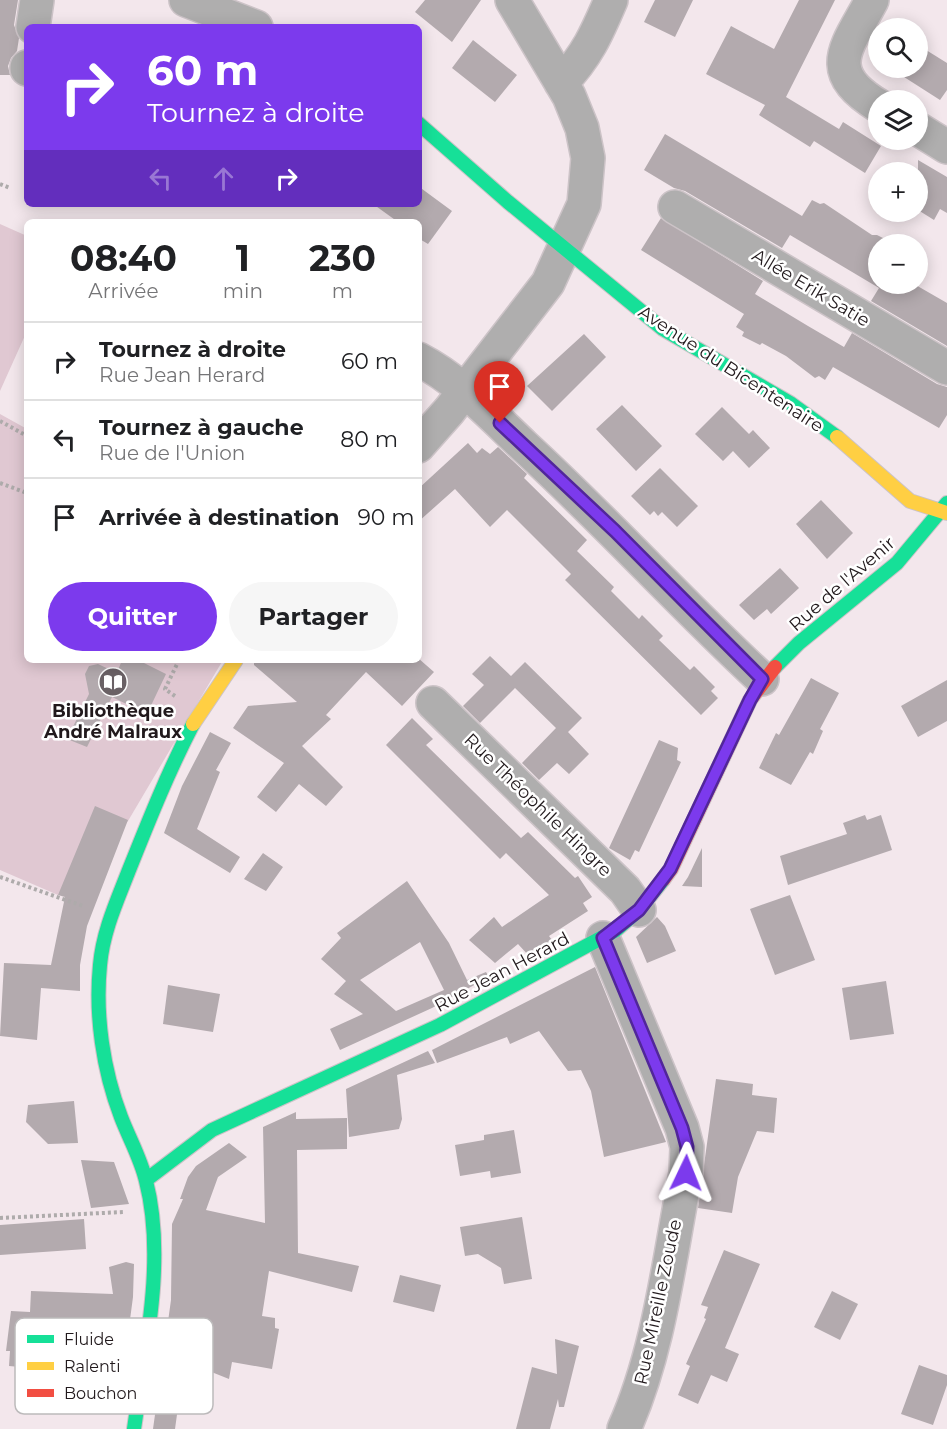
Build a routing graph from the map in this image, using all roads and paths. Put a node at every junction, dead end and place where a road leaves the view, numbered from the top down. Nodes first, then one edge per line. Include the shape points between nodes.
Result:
1 (37, 0) edge
2 (186, 0) edge
3 (512, 0) edge
4 (611, 0) edge
5 (872, 0) edge
6 (33, 24) edge
7 (248, 24) edge
8 (561, 83) junction
9 (868, 99) edge
10 (422, 126) edge
11 (928, 135) edge
12 (947, 147) edge
13 (0, 184) edge
14 (10, 188) dead end
15 (675, 207) dead end
16 (562, 246) junction
17 (422, 362) edge
18 (947, 368) edge
19 (465, 391) junction
20 (0, 421) edge
21 (24, 434) edge
22 (422, 441) edge
23 (0, 483) edge
24 (24, 492) edge
25 (945, 509) edge
26 (234, 663) edge
27 (762, 679) junction
28 (433, 703) dead end
29 (0, 877) edge
30 (639, 910) junction
31 (112, 915) junction
32 (603, 938) junction
33 (146, 1180) junction
34 (150, 1211) junction
35 (0, 1218) edge
36 (149, 1318) edge
37 (136, 1414) edge
38 (134, 1429) edge
39 (624, 1429) edge

1 - 6 street
2 - 7 street
3 - 8 street
4 - 8 street via 587,53
5 - 9 street via 843,59 844,71
8 - 16 street via 582,128 588,159 584,204
10 - 16 street, Avenue du Bicentenaire
11 - 12 street
13 - 14 path
15 - 18 street, Allée Erik Satie
16 - 19 street via 548,283
16 - 25 street, Avenue du Bicentenaire via 663,329 790,403 836,436 910,501
17 - 19 street
19 - 22 street
19 - 27 street via 615,531
20 - 21 path
23 - 24 path
25 - 27 street, Rue de l'Avenir via 897,563
26 - 31 street via 200,711 165,778
27 - 30 street, Rue Jean Herard via 670,869
28 - 30 street, Rue Théophile Hingre via 625,890
29 - 31 path
30 - 32 street, Rue Jean Herard
31 - 33 street via 100,966 100,1018 106,1066 120,1115
32 - 33 street, Rue Jean Herard via 440,1024 212,1131
32 - 39 street, Rue Mireille Zoude via 637,1014 687,1147 686,1173 647,1368
33 - 34 street
34 - 35 path
34 - 36 street via 154,1255
37 - 38 street

